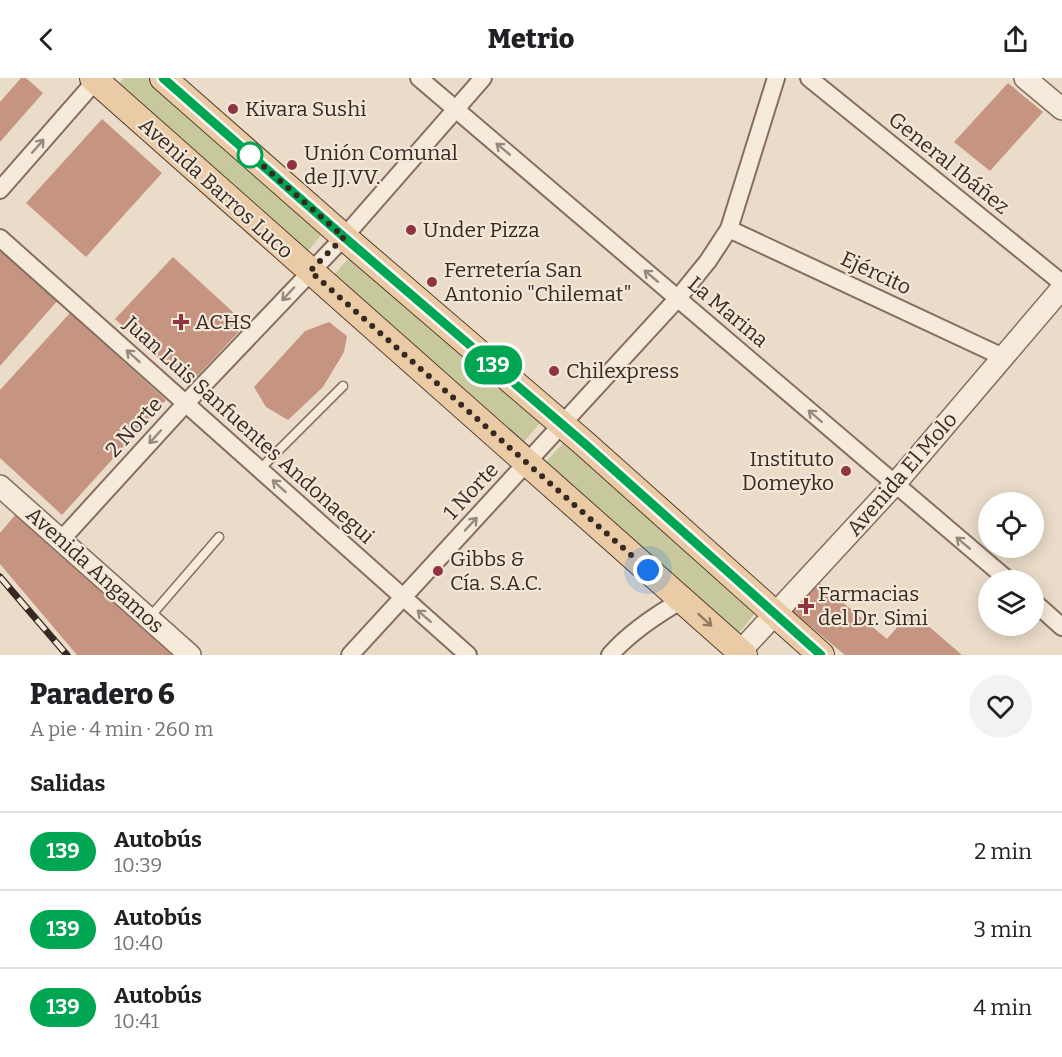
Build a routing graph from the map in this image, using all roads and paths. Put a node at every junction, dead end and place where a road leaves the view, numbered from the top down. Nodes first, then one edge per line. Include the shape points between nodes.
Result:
1 (163, 78) edge
2 (419, 78) edge
3 (483, 78) edge
4 (776, 78) edge
5 (808, 78) edge
6 (1026, 78) edge
7 (95, 79) edge
8 (1062, 109) edge
9 (456, 110) junction
10 (0, 190) edge
11 (729, 229) junction
12 (344, 237) junction
13 (0, 238) edge
14 (310, 271) junction
15 (1062, 283) edge
16 (1062, 288) edge
17 (678, 298) junction
18 (1003, 357) junction
19 (343, 386) dead end
20 (186, 403) junction
21 (562, 425) junction
22 (527, 463) junction
23 (260, 469) junction
24 (895, 484) junction
25 (0, 486) edge
26 (219, 537) dead end
27 (61, 540) junction
28 (996, 570) edge
29 (402, 597) junction
30 (682, 600) junction
31 (1044, 611) edge
32 (775, 614) junction
33 (148, 618) junction
34 (1062, 627) edge
35 (741, 654) edge
36 (190, 655) edge
37 (350, 655) edge
38 (468, 655) edge
39 (610, 655) edge
40 (821, 655) edge

1 - 12 main road
2 - 9 street, La Marina
3 - 9 street, 2 Norte
4 - 11 street, 1 Norte
5 - 15 street, General Ibáñez
6 - 8 street
10 -> 7 street
7 - 14 main road, Avenida Barros Luco
9 - 12 street, 2 Norte
17 -> 9 street, La Marina
11 - 17 street, 1 Norte
11 - 18 street, Ejército
12 - 14 street, 2 Norte
12 - 21 main road
20 -> 13 street, Juan Luis Sanfuentes Andonaegui
14 -> 20 street, 2 Norte
14 - 22 main road, Avenida Barros Luco
16 - 18 street, Avenida El Molo
17 - 21 street, 1 Norte
24 -> 17 street, La Marina
18 - 24 street, Avenida El Molo
19 - 23 lane
20 - 23 street, Juan Luis Sanfuentes Andonaegui
20 -> 27 street, 2 Norte
21 - 22 street, 1 Norte
21 - 32 main road
29 -> 22 street, 1 Norte
22 - 30 main road, Avenida Barros Luco
29 -> 23 street, Juan Luis Sanfuentes Andonaegui
28 -> 24 street, La Marina
24 - 32 street, Avenida El Molo
25 - 27 street, Avenida Angamos
26 - 33 lane
27 - 33 street, Avenida Angamos
29 - 37 street, 1 Norte
38 -> 29 street, Juan Luis Sanfuentes Andonaegui
30 -> 35 main road, Avenida Barros Luco
30 - 39 street via 645,623
31 - 34 street
32 - 35 street, Avenida El Molo
32 - 40 main road
33 - 36 street, Avenida Angamos

